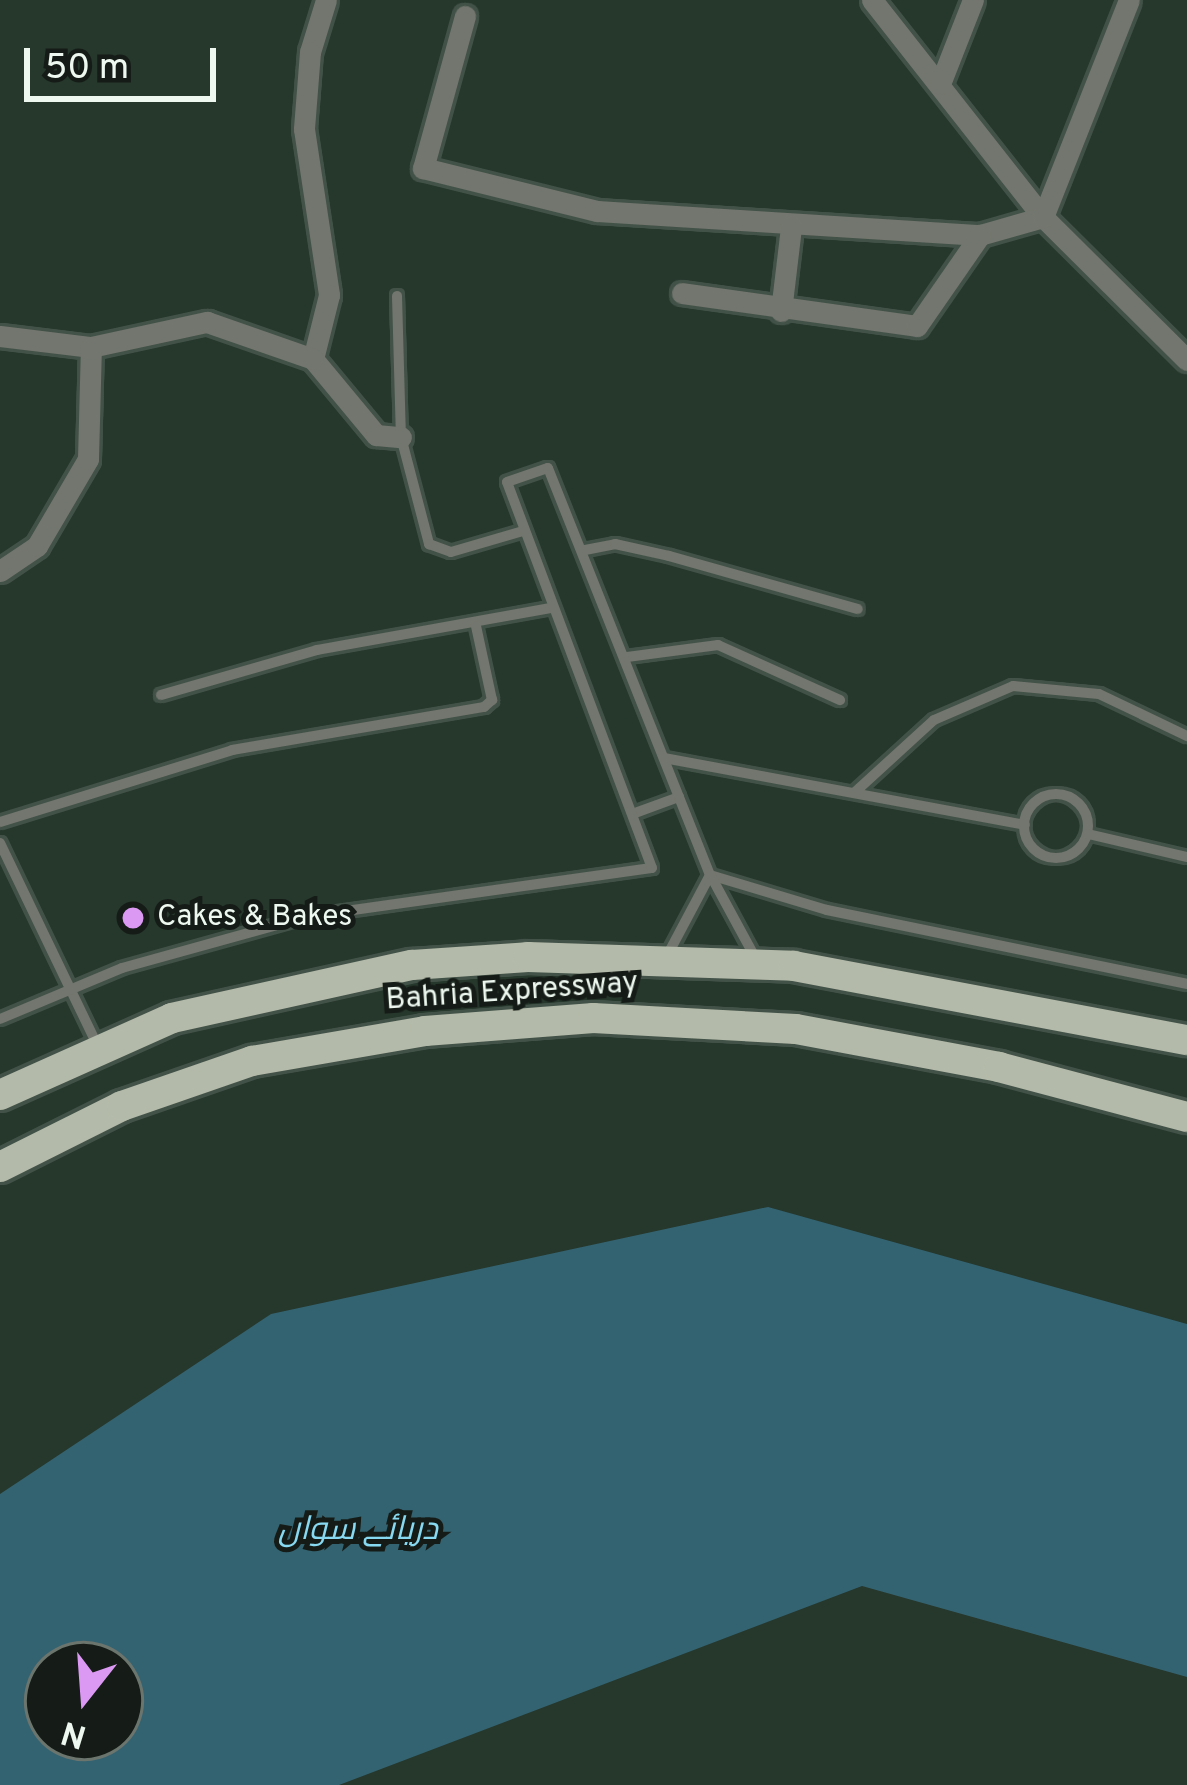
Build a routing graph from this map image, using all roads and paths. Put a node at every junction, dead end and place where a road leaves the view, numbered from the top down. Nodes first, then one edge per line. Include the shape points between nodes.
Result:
1 (326, 0) edge
2 (872, 0) edge
3 (973, 0) edge
4 (1129, 0) edge
5 (465, 16) dead end
6 (940, 84) junction
7 (1043, 217) junction
8 (791, 226) junction
9 (980, 235) junction
10 (682, 293) dead end
11 (397, 296) dead end
12 (781, 311) junction
13 (0, 335) edge
14 (91, 347) junction
15 (313, 359) junction
16 (1187, 360) edge
17 (401, 437) junction
18 (523, 531) junction
19 (585, 550) junction
20 (0, 571) edge
21 (551, 608) junction
22 (858, 610) dead end
23 (476, 626) junction
24 (627, 657) junction
25 (161, 695) dead end
26 (840, 700) dead end
27 (1187, 736) edge
28 (664, 758) junction
29 (854, 793) junction
30 (679, 797) junction
31 (635, 813) junction
32 (0, 822) edge
33 (1025, 825) junction
34 (1088, 834) junction
35 (0, 843) edge
36 (1187, 856) edge
37 (710, 875) junction
38 (667, 956) junction
39 (758, 963) junction
40 (1187, 984) edge
41 (66, 988) junction
42 (0, 1019) edge
43 (1187, 1040) edge
44 (98, 1047) junction
45 (0, 1095) edge
46 (1187, 1117) edge
47 (0, 1167) edge

1 - 15 street via 310,52 304,129 329,295
2 - 6 street
3 - 6 street
4 - 7 street
5 - 8 street via 423,168 597,211
6 - 7 street
7 - 9 street
7 - 16 street
8 - 9 street
8 - 12 street
9 - 12 street via 916,326
10 - 12 street
11 - 17 lane
13 - 14 street
14 - 15 street via 207,322
14 - 20 street via 88,459 37,546
15 - 17 street via 376,434
17 - 18 lane via 429,544 451,552
18 - 19 lane via 507,482 548,467
18 - 21 lane
19 - 22 lane via 614,544 669,556
19 - 24 lane
21 - 23 lane
21 - 31 lane
23 - 25 lane via 317,650
23 - 32 lane via 492,700 484,707 232,750
24 - 26 lane via 718,645
24 - 28 lane
27 - 29 lane via 1100,694 1013,686 934,720
28 - 29 lane
28 - 30 lane
29 - 33 lane
30 - 31 lane
30 - 37 lane
31 - 41 lane via 652,868 310,916
33 - 34 lane via 1034,849 1049,858 1080,849
33 - 34 lane via 1033,803 1064,795 1088,817
34 - 36 lane
35 - 41 lane
37 - 38 lane
37 - 39 lane
37 - 40 lane via 827,910
38 - 39 main road, Bahria Expressway
38 - 44 main road, Bahria Expressway via 412,965 172,1018
39 - 43 main road, Bahria Expressway
41 - 42 lane
41 - 44 lane
44 - 45 main road, Bahria Expressway
46 - 47 main road, Bahria Expressway via 999,1067 796,1030 593,1018 425,1030 252,1061 122,1106

